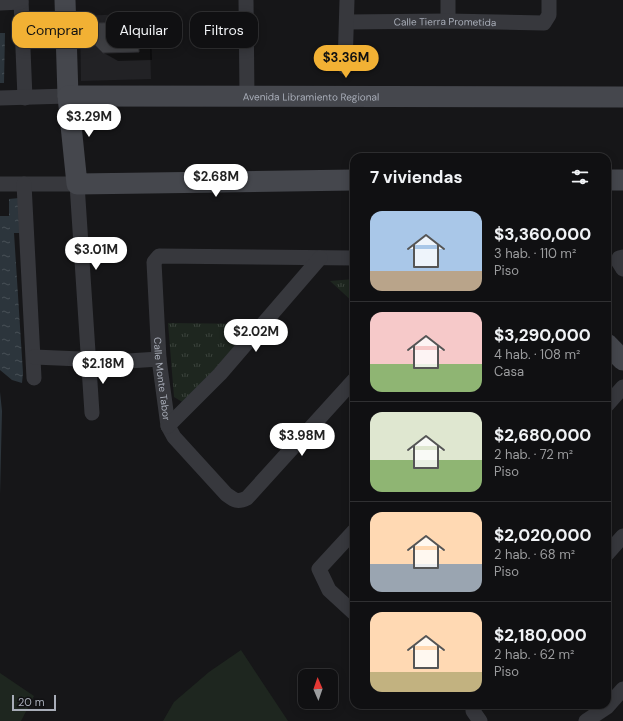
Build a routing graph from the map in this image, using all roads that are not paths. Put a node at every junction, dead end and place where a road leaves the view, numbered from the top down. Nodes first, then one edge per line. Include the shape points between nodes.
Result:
1 (64, 0) edge
2 (246, 0) edge
3 (346, 0) edge
4 (448, 0) edge
5 (549, 0) edge
6 (21, 1) edge
7 (0, 3) edge
8 (448, 21) junction
9 (347, 22) junction
10 (345, 67) dead end
11 (68, 96) junction
12 (623, 96) edge
13 (247, 97) junction
14 (0, 98) edge
15 (25, 98) junction
16 (350, 180) edge
17 (611, 180) edge
18 (623, 180) edge
19 (0, 184) edge
20 (24, 184) junction
21 (77, 184) junction
22 (623, 257) edge
23 (320, 258) junction
24 (350, 258) edge
25 (623, 269) edge
26 (611, 348) edge
27 (34, 356) junction
28 (88, 359) junction
29 (159, 359) junction
30 (623, 360) edge
31 (34, 378) dead end
32 (350, 384) edge
33 (623, 387) edge
34 (611, 400) edge
35 (92, 414) dead end
36 (168, 426) junction
37 (350, 535) edge
38 (623, 536) edge
39 (611, 550) edge
40 (350, 609) edge
41 (623, 689) edge
42 (611, 702) edge
43 (473, 709) edge
44 (604, 709) edge
45 (480, 721) edge
46 (586, 721) edge

1 - 11 street
2 - 13 street
3 - 9 street
4 - 8 street
5 - 8 street, Calle Tierra Prometida via 549,15 544,23
6 - 7 street
6 - 15 street
8 - 9 street, Calle Tierra Prometida
9 - 10 street
11 - 13 street, Avenida Libramiento Regional
11 - 15 street, Avenida Libramiento Regional
11 - 21 street
12 - 13 street, Avenida Libramiento Regional
14 - 15 street, Avenida Libramiento Regional
16 - 21 street
17 - 18 street
19 - 20 street
20 - 21 street
20 - 27 street
21 - 28 street
22 - 25 street via 618,261
23 - 24 street, Calle Monte Tabor
23 - 29 street, Calle Monte Tabor via 159,256 154,262
23 - 36 street via 220,374
26 - 30 street
27 - 28 street
27 - 31 street
28 - 29 street
28 - 35 street
29 - 36 street, Calle Monte Tabor
32 - 36 street, Calle Monte Tabor via 247,498 241,501 235,501 226,494 174,437
33 - 34 street
37 - 40 street via 319,569 329,590
38 - 39 street
41 - 42 street
43 - 45 street
44 - 46 street

